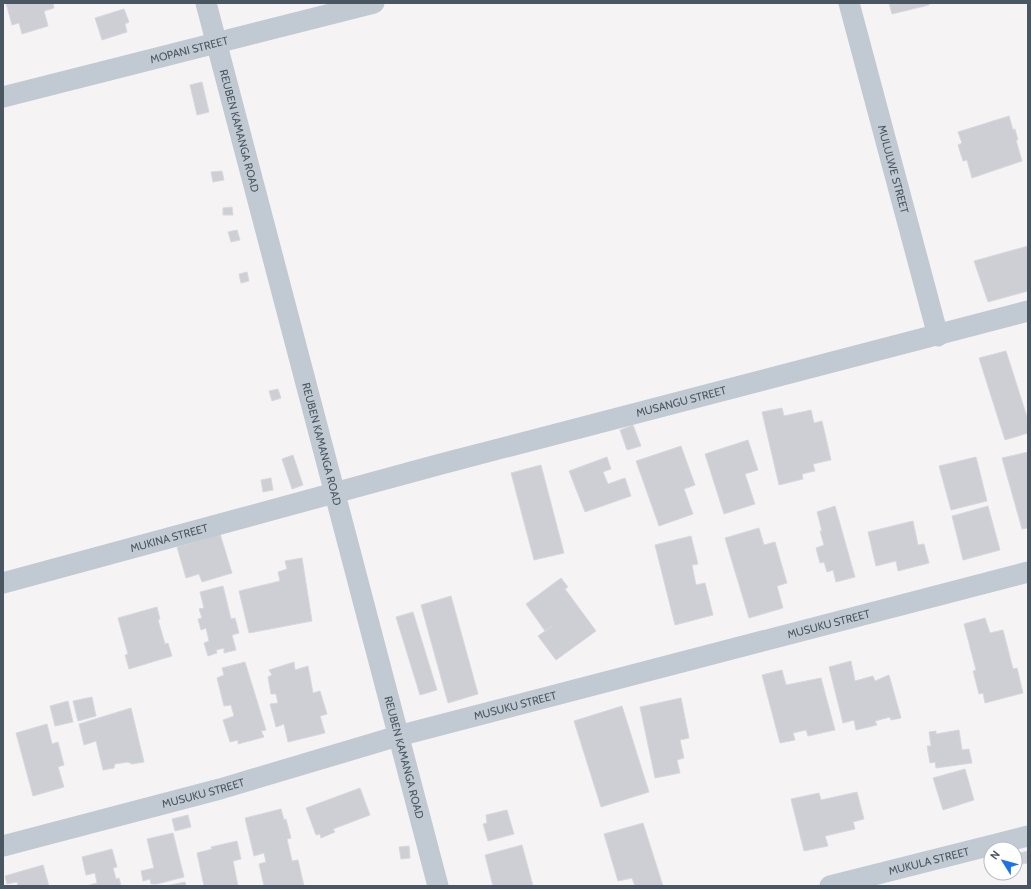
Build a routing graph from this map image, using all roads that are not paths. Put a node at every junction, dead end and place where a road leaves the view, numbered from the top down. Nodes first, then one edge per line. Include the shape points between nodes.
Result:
1 (206, 3) edge
2 (374, 3) edge
3 (849, 3) edge
4 (216, 42) junction
5 (3, 97) edge
6 (1028, 311) edge
7 (938, 336) junction
8 (335, 493) junction
9 (1028, 572) edge
10 (3, 583) edge
11 (398, 736) junction
12 (1028, 836) edge
13 (3, 846) edge
14 (438, 886) edge
15 (830, 886) edge

1 - 4 street, REUBEN KAMANGA ROAD
2 - 4 street, MOPANI STREET
3 - 7 street, MULULWE STREET
4 - 5 street, MOPANI STREET
4 - 8 street, REUBEN KAMANGA ROAD
6 - 7 street, MUSANGU STREET
7 - 8 street, MUSANGU STREET
8 - 10 street, MUKINA STREET
8 - 11 street, REUBEN KAMANGA ROAD
9 - 11 street, MUSUKU STREET
11 - 13 street, MUSUKU STREET via 220,789
11 - 14 street, REUBEN KAMANGA ROAD
12 - 15 street, MUKULA STREET

